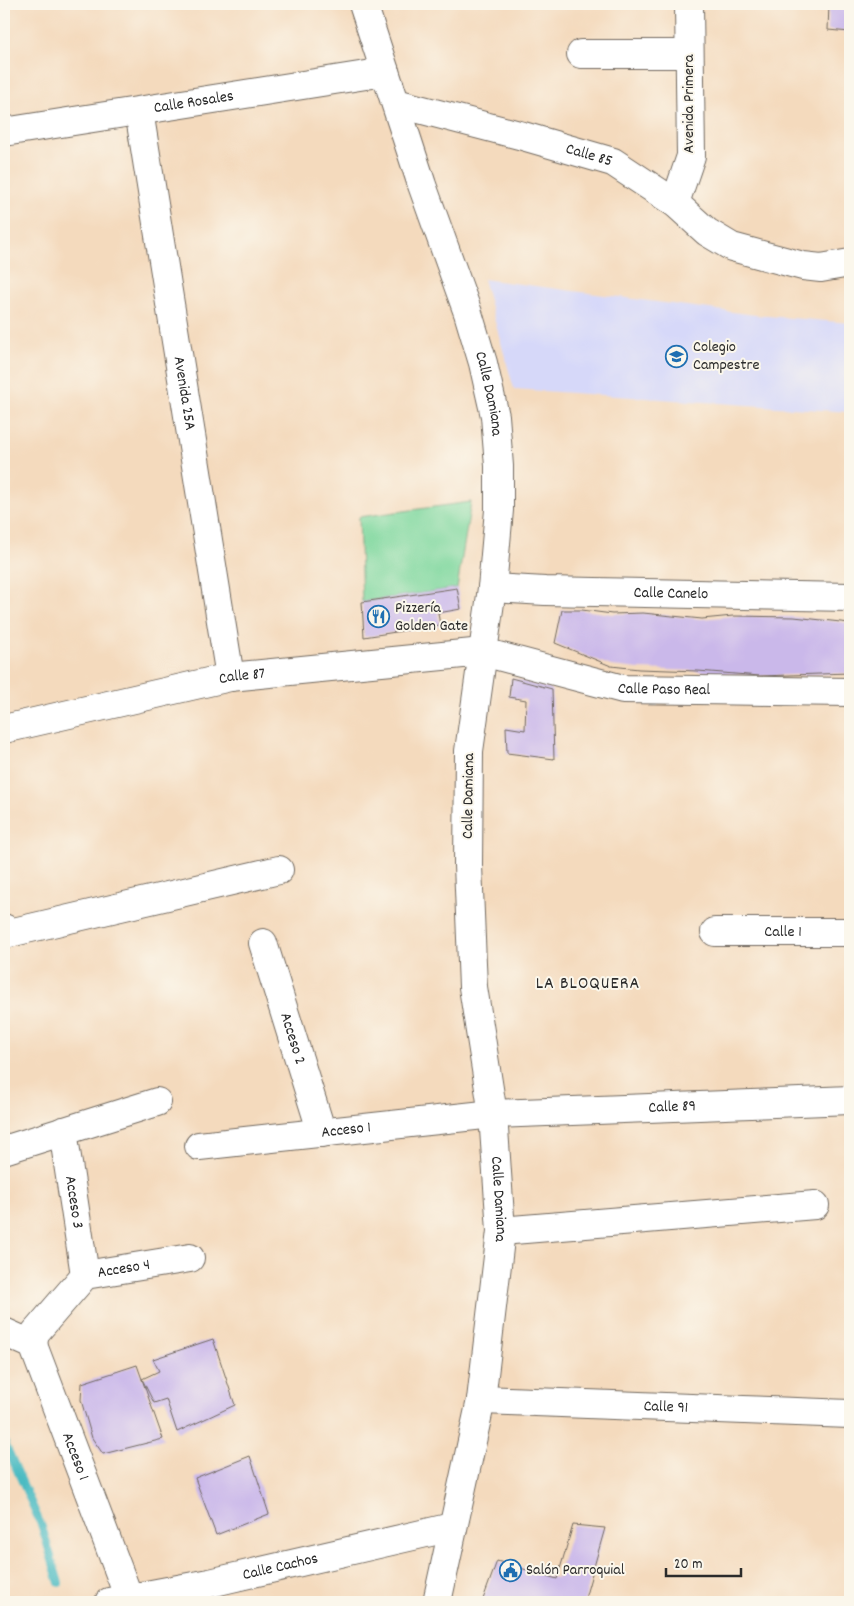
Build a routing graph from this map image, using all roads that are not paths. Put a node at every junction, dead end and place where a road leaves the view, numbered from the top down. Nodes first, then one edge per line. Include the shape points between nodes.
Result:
1 (363, 4) edge
2 (689, 4) edge
3 (581, 54) dead end
4 (689, 54) junction
5 (385, 72) junction
6 (396, 103) junction
7 (139, 111) junction
8 (4, 132) edge
9 (675, 203) junction
10 (850, 263) edge
11 (492, 588) junction
12 (850, 597) edge
13 (483, 652) junction
14 (230, 677) junction
15 (850, 692) edge
16 (4, 729) edge
17 (279, 870) dead end
18 (4, 928) edge
19 (715, 932) dead end
20 (850, 932) edge
21 (263, 943) dead end
22 (850, 1100) edge
23 (157, 1102) dead end
24 (493, 1114) junction
25 (63, 1131) junction
26 (322, 1133) junction
27 (199, 1146) dead end
28 (4, 1150) edge
29 (815, 1205) dead end
30 (502, 1230) junction
31 (190, 1258) dead end
32 (85, 1275) junction
33 (4, 1332) edge
34 (32, 1345) junction
35 (481, 1400) junction
36 (850, 1414) edge
37 (452, 1527) junction
38 (118, 1600) edge
39 (437, 1602) edge

1 - 5 street, Calle Damiana
2 - 4 street, Avenida Primera
3 - 4 street
4 - 9 street, Avenida Primera via 691,156
5 - 6 street, Calle Damiana
5 - 7 street, Calle Rosales
6 - 9 street, Calle 85 via 613,162
6 - 11 street, Calle Damiana via 468,313 495,416 499,510
7 - 8 street, Calle Rosales
7 - 14 street, Avenida 25A
9 - 10 street, Calle 85 via 707,232 732,247 803,266 821,268
11 - 12 street, Calle Canelo
11 - 13 street, Calle Damiana
13 - 14 street, Calle 87
13 - 15 street, Calle Paso Real via 623,689
13 - 24 street, Calle Damiana via 469,751 468,865 473,987
14 - 16 street, Calle 87
17 - 18 street via 5,934
19 - 20 street, Calle 1
21 - 26 street, Acceso 2
22 - 24 street, Calle 89
23 - 25 street
24 - 26 street, Acceso 1
24 - 30 street, Calle Damiana
25 - 28 street
25 - 32 street, Acceso 3
26 - 27 street, Acceso 1
29 - 30 street
30 - 35 street, Calle Damiana
31 - 32 street, Acceso 4
32 - 34 street, Acceso 4 via 35,1333
33 - 34 street
34 - 38 street, Acceso 1
35 - 36 street, Calle 91
35 - 37 street, Calle Damiana
37 - 38 street, Calle Cachos via 210,1583
37 - 39 street, Calle Damiana

